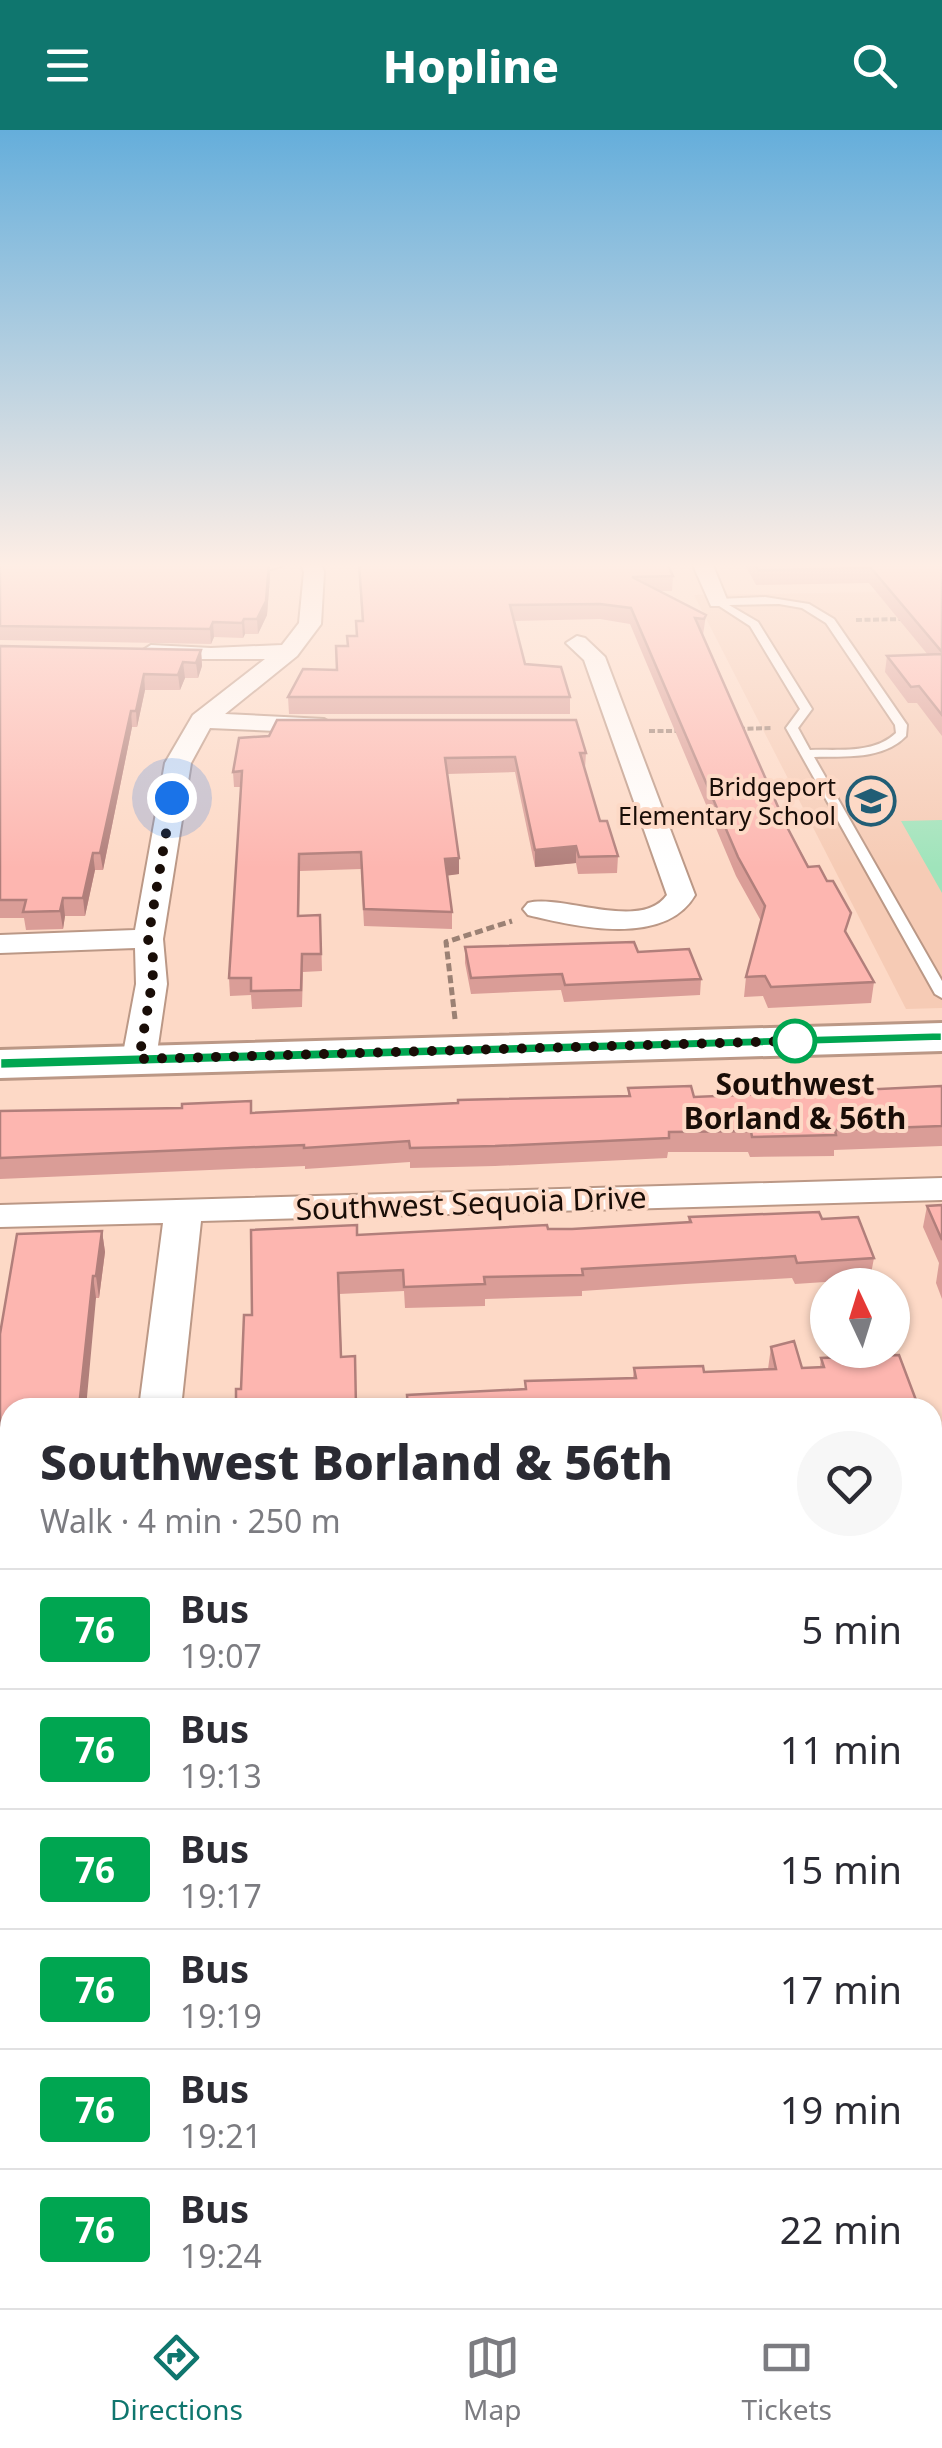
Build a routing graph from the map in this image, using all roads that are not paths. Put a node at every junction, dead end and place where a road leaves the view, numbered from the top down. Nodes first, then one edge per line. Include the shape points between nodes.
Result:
1 (271, 665) edge
2 (596, 665) edge
3 (779, 665) edge
4 (860, 665) edge
5 (202, 720) junction
6 (357, 726) edge
7 (808, 754) junction
8 (538, 909) road end
9 (148, 939) junction
10 (0, 944) edge
11 (942, 994) edge
12 (942, 1037) edge
13 (139, 1059) junction
14 (0, 1064) edge
15 (942, 1188) edge
16 (182, 1213) junction
17 (0, 1216) edge
18 (161, 1398) edge

1 - 5 street
2 - 8 street via 612,726 680,903 653,916 576,919
3 - 7 lane via 806,708 792,728
4 - 7 lane via 902,734 878,748
5 - 6 street
5 - 9 street via 178,762
7 - 11 lane
9 - 10 street
9 - 13 street via 154,962
12 - 13 main road
13 - 14 main road
15 - 16 street, Southwest Sequoia Drive
16 - 17 street, Southwest Sequoia Drive
16 - 18 street

